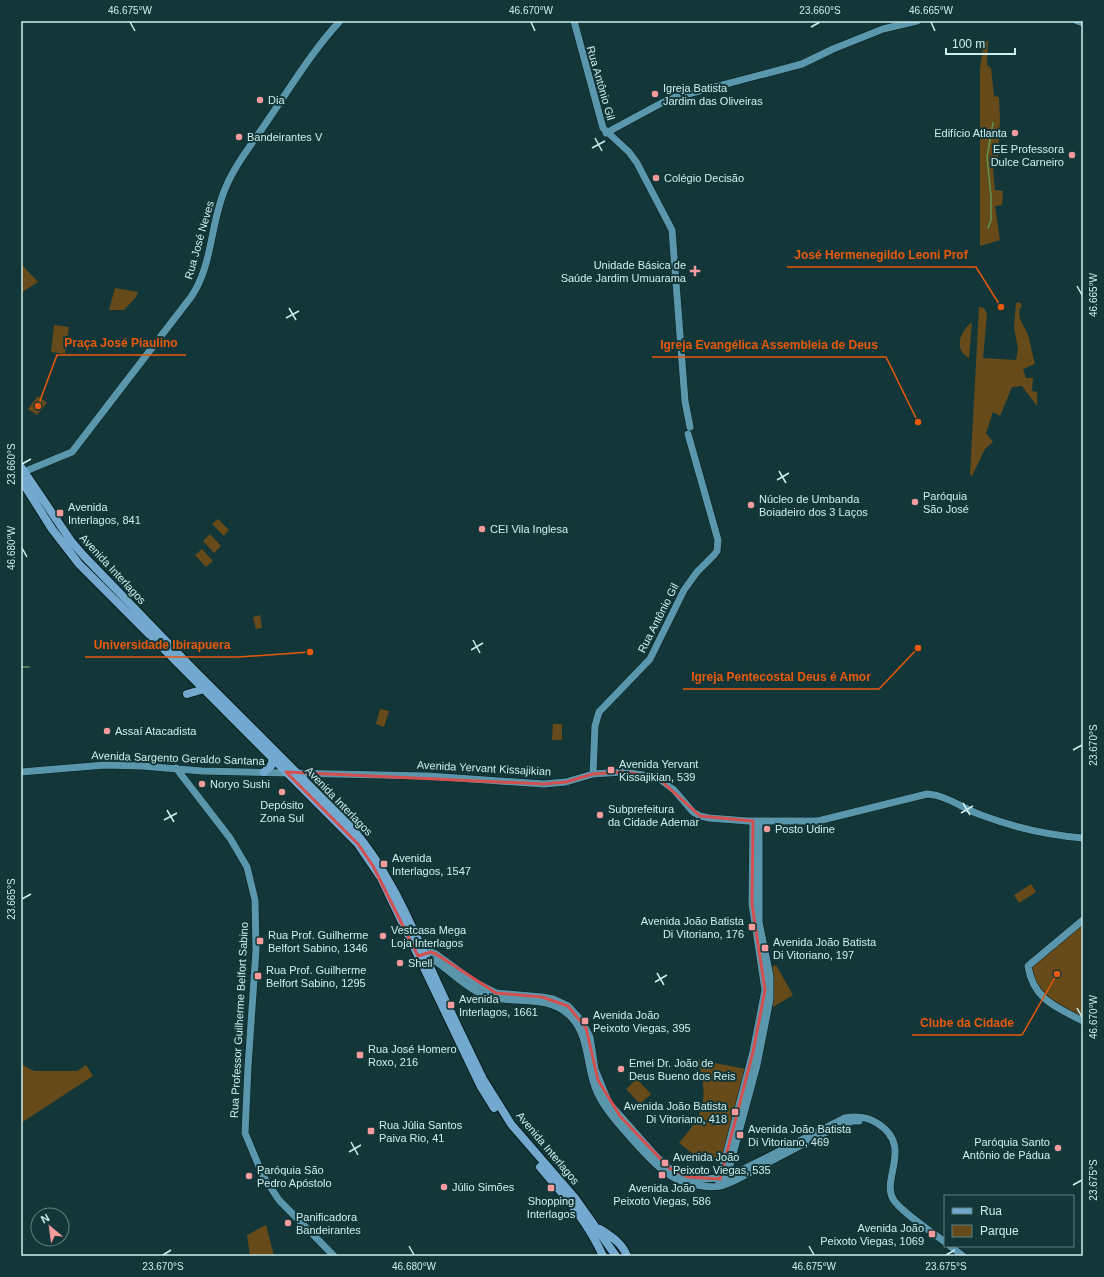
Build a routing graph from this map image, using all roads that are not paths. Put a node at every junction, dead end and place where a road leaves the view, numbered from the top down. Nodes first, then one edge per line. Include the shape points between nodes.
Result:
1 (340, 21) edge
2 (574, 21) edge
3 (917, 21) edge
4 (1077, 21) edge
5 (1083, 23) edge
6 (606, 133) junction
7 (22, 471) edge
8 (21, 480) edge
9 (204, 684) junction
10 (187, 694) dead end
11 (273, 758) junction
12 (176, 768) junction
13 (21, 772) edge
14 (264, 772) junction
15 (286, 772) junction
16 (296, 772) junction
17 (593, 774) junction
18 (756, 821) junction
19 (1083, 838) edge
20 (1083, 920) edge
21 (423, 958) junction
22 (1083, 1021) edge
23 (722, 1182) junction
24 (597, 1227) junction
25 (944, 1241) edge
26 (951, 1247) edge
27 (334, 1256) edge
28 (602, 1256) edge
29 (616, 1256) edge
30 (627, 1256) edge
31 (963, 1256) edge

1 - 7 street, Rua José Neves via 329,32 228,181 201,276 191,296 72,452
2 - 6 street, Rua Antônio Gil via 600,121
3 - 6 street via 877,32 802,64 669,100
4 - 5 street
6 - 17 street, Rua Antônio Gil via 629,152 637,163 672,230 689,431 718,540 717,551 684,590 650,659 599,712 595,726
7 - 9 main road, Avenida Interlagos via 82,554
8 - 9 main road, Avenida Interlagos via 52,529 79,564 166,654
9 - 10 main road via 198,691
9 - 11 main road, Avenida Interlagos
9 - 16 main road, Avenida Interlagos
11 - 14 main road via 271,766
11 - 15 main road, Avenida Interlagos
12 - 13 street, Avenida Sargento Geraldo Santana via 105,766
12 - 14 street, Avenida Sargento Geraldo Santana
12 - 27 street, Rua Professor Guilherme Belfort Sabino via 230,838 247,867 255,900 256,950 245,1128 260,1171 284,1207
14 - 15 street, Avenida Sargento Geraldo Santana
15 - 16 street, Avenida Yervant Kissajikian
15 - 21 main road, Avenida Interlagos via 358,844 381,878
16 - 17 street, Avenida Yervant Kissajikian via 428,776 544,784 566,782
16 - 21 main road, Avenida Interlagos via 352,828 381,866
17 - 18 street, Avenida Yervant Kissajikian via 622,772 658,777 700,816
18 - 19 street, Avenida Yervant Kissajikian via 818,821 932,794 999,821 1052,835
18 - 23 street via 759,922 770,976 770,998 757,1065
20 - 22 street via 1028,966 1033,986 1045,1000
21 - 23 street via 437,963 482,995 495,999 548,1003 564,1010 579,1027 593,1082 604,1105 652,1162 669,1176 688,1184 707,1187
21 - 24 main road, Avenida Interlagos via 496,1101 525,1142
21 - 28 main road, Avenida Interlagos via 491,1103 520,1144 571,1202 586,1224
23 - 25 street via 853,1121 870,1122 882,1127 892,1139 895,1151 891,1186 893,1198
24 - 29 main road, Avenida Interlagos
24 - 30 main road via 617,1241
26 - 31 street

